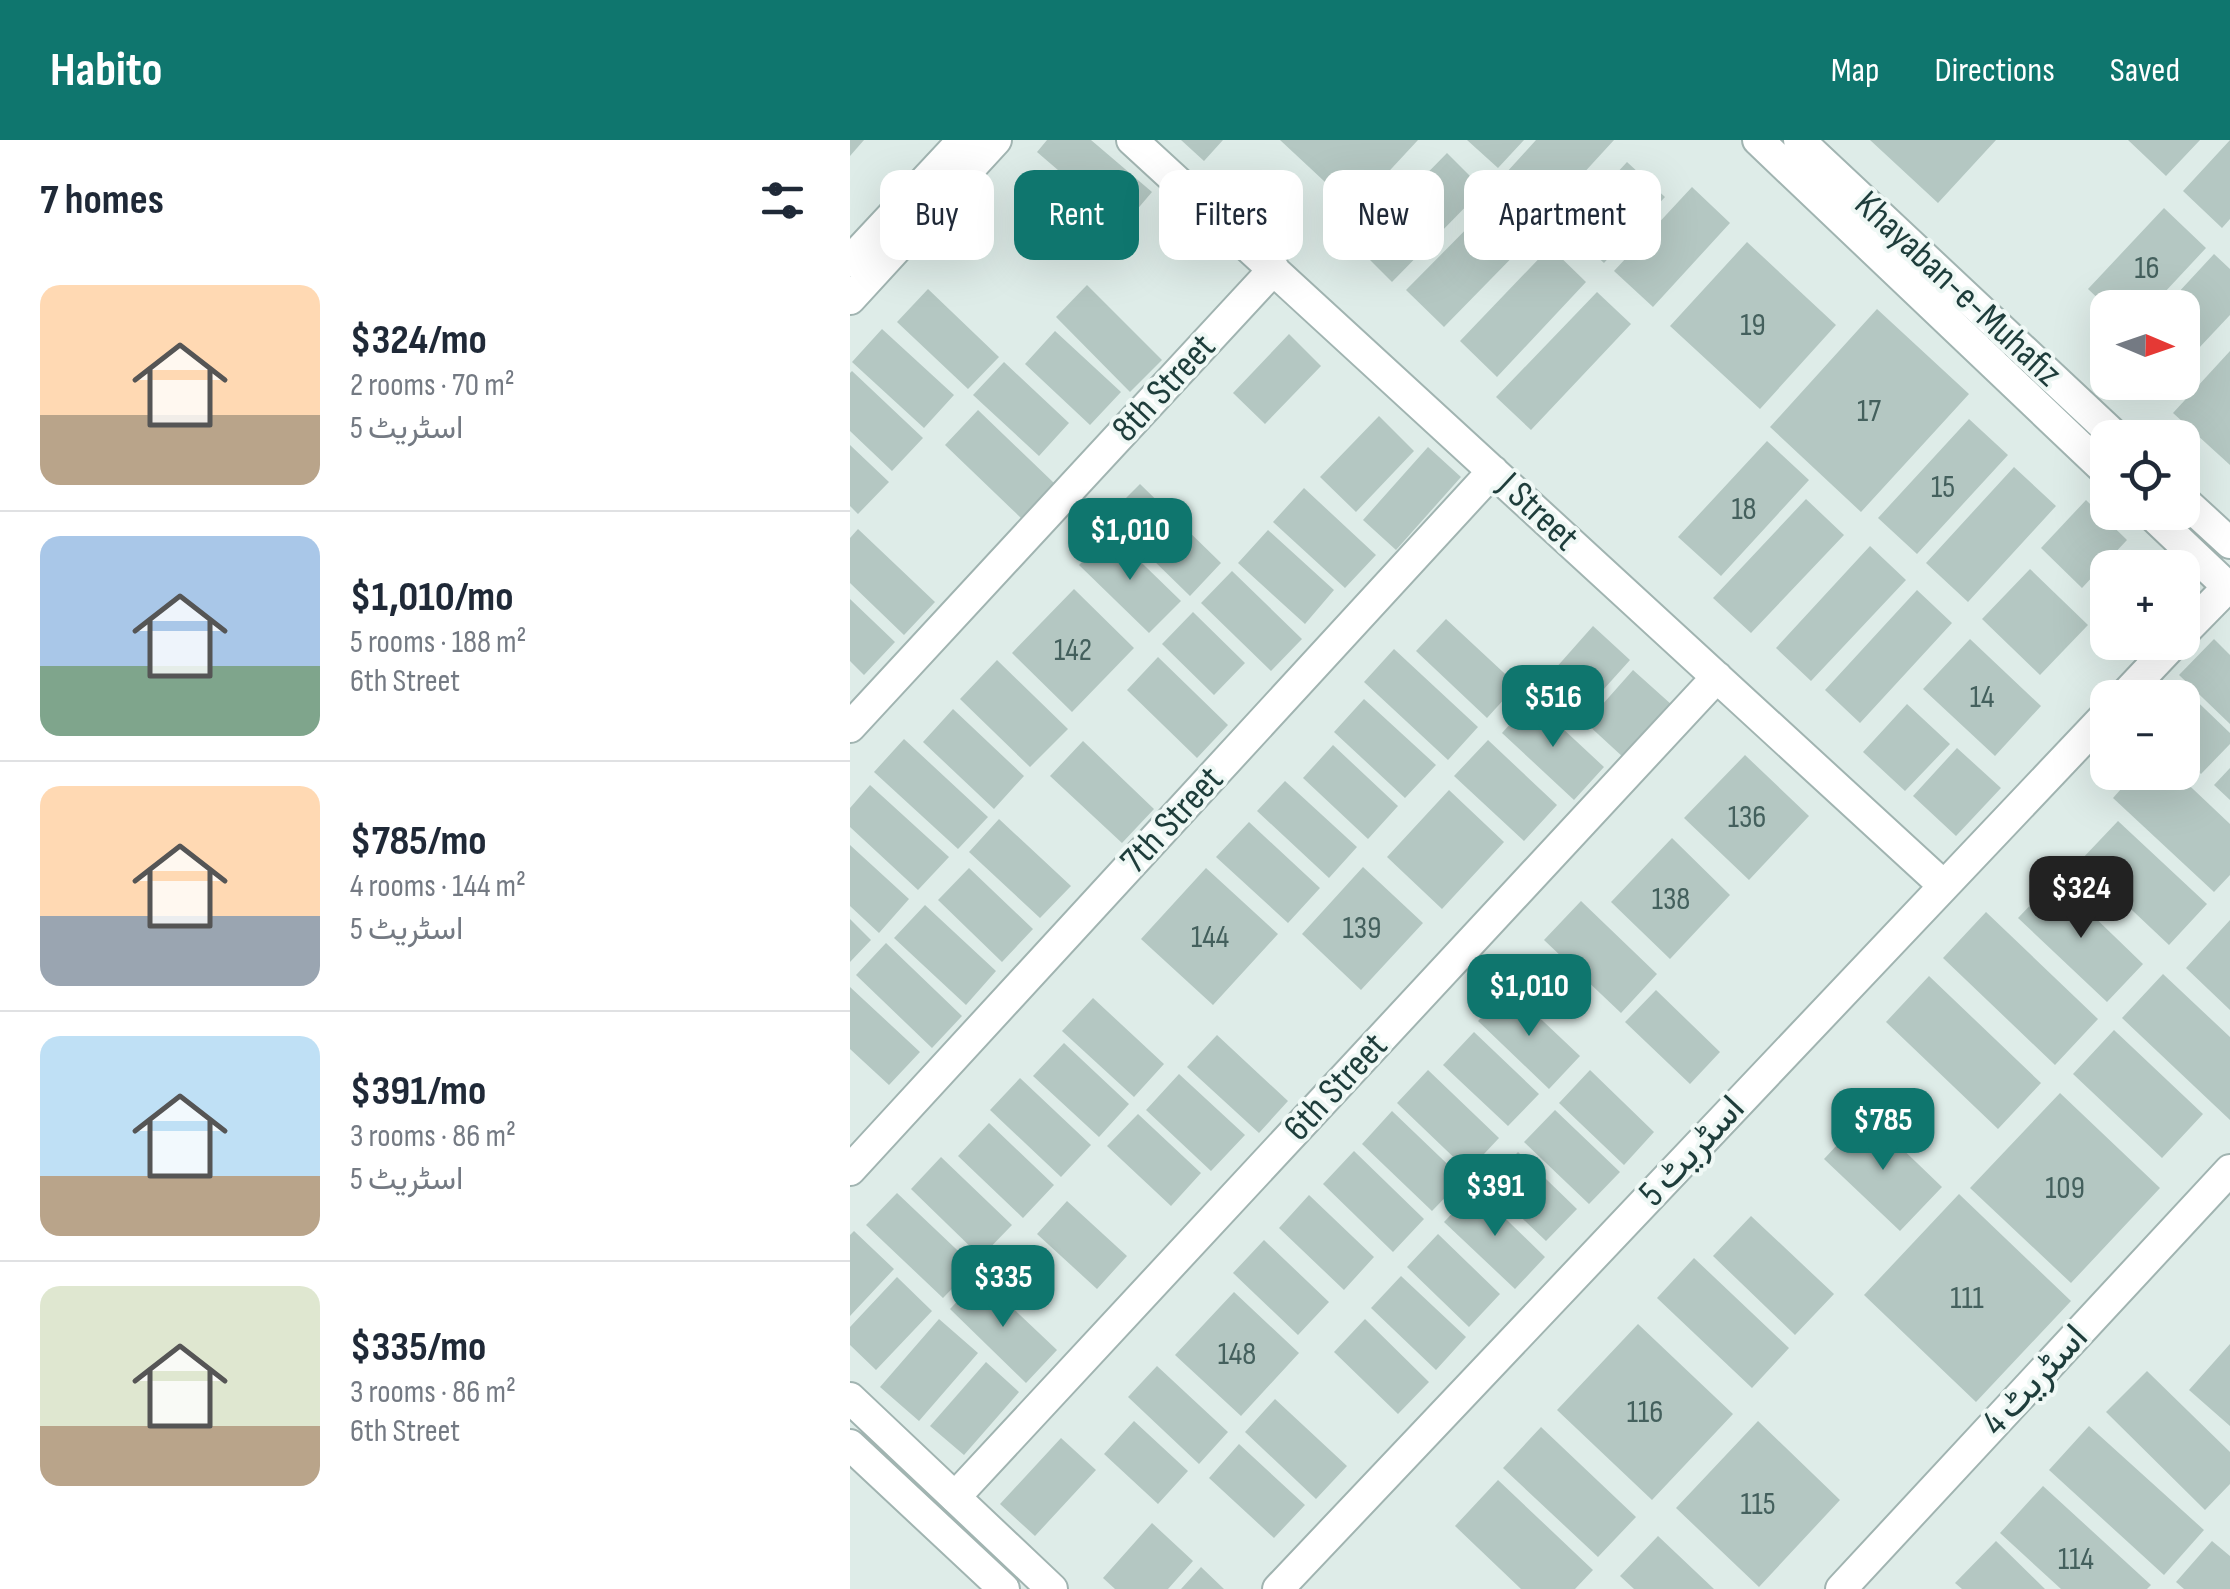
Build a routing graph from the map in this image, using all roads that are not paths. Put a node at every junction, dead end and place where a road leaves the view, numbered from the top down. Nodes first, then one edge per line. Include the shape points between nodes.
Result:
1 (963, 140) edge
2 (996, 140) edge
3 (1132, 140) edge
4 (1758, 140) edge
5 (1798, 140) edge
6 (850, 261) edge
7 (1274, 269) junction
8 (850, 299) edge
9 (2098, 420) edge
10 (2090, 456) edge
11 (1494, 471) junction
12 (2200, 516) edge
13 (2168, 530) edge
14 (2230, 543) edge
15 (2229, 587) edge
16 (2200, 616) edge
17 (2158, 660) edge
18 (1717, 677) junction
19 (2139, 680) edge
20 (850, 728) edge
21 (2090, 732) edge
22 (1943, 885) junction
23 (850, 1170) edge
24 (2230, 1170) edge
25 (853, 1408) edge
26 (850, 1444) edge
27 (955, 1497) junction
28 (1004, 1589) edge
29 (1052, 1589) edge
30 (1278, 1589) edge
31 (1841, 1589) edge

1 - 6 street
2 - 8 street
3 - 7 street, J Street
4 - 10 street, Khayaban-e-Muhafiz
5 - 9 street, Khayaban-e-Muhafiz
7 - 11 street, J Street
7 - 20 street, 8th Street
11 - 18 street, J Street
11 - 23 street, 7th Street
12 - 14 street
13 - 15 street
15 - 16 street
17 - 19 street
18 - 22 street, J Street
18 - 27 street, 6th Street
21 - 22 street, اسٹریٹ 5
22 - 30 street, اسٹریٹ 5
24 - 31 street, اسٹریٹ 4
25 - 27 street
26 - 28 street
27 - 29 street

